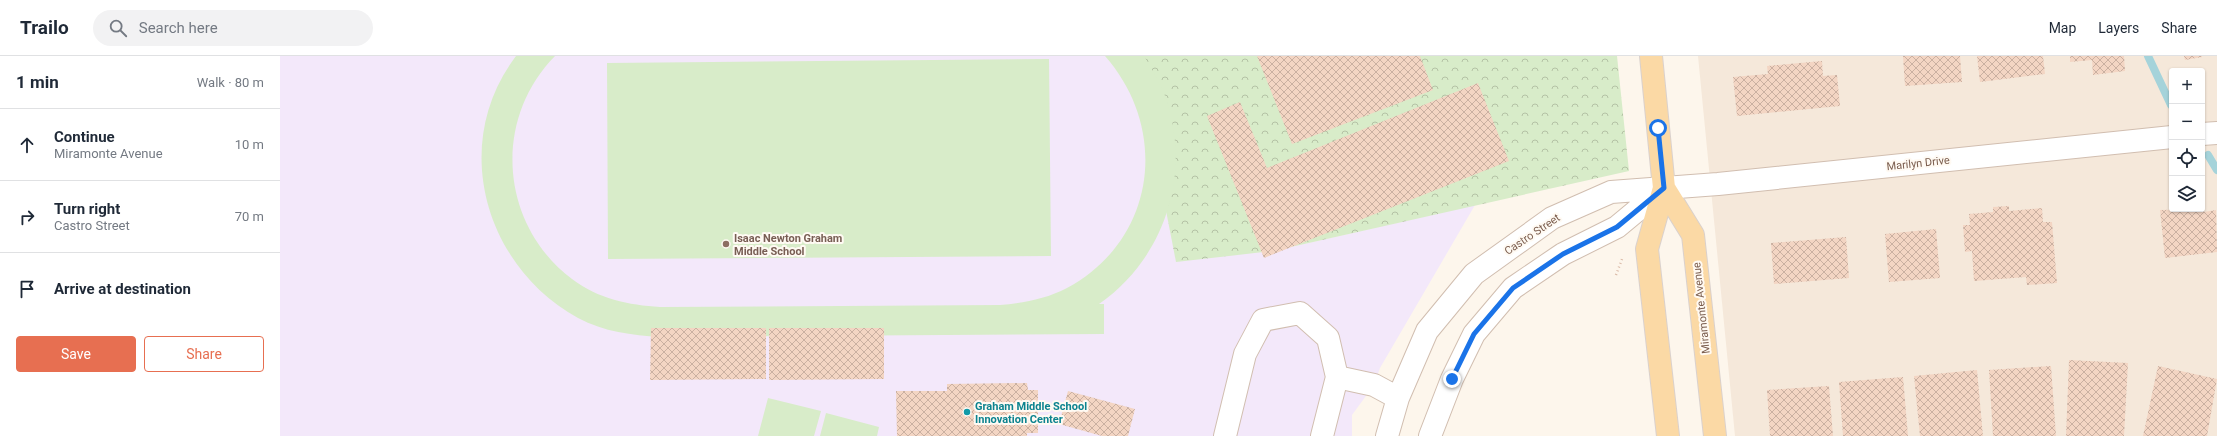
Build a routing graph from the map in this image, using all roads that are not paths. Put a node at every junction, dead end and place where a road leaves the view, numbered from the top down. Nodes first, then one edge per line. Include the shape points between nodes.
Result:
1 (1651, 56) edge
2 (2217, 133) edge
3 (2205, 134) edge
4 (2169, 137) edge
5 (1664, 188) junction
6 (1337, 377) junction
7 (1398, 398) junction
8 (1225, 436) edge
9 (1322, 436) edge
10 (1387, 436) edge
11 (1430, 436) edge
12 (1668, 436) edge
13 (1714, 436) edge

1 - 5 main road, Miramonte Avenue
2 - 3 street
4 - 5 street, Marilyn Drive
5 - 7 street, Castro Street via 1611,192 1552,218 1474,274 1427,330
5 - 11 street via 1617,227 1563,254 1513,288 1474,334 1452,379
5 - 12 main road, Miramonte Avenue via 1647,249
5 - 13 main road, Miramonte Avenue via 1693,235
6 - 7 street via 1374,385
6 - 8 street via 1328,338 1300,313 1263,320 1245,354
6 - 9 street
7 - 10 street, Castro Street

